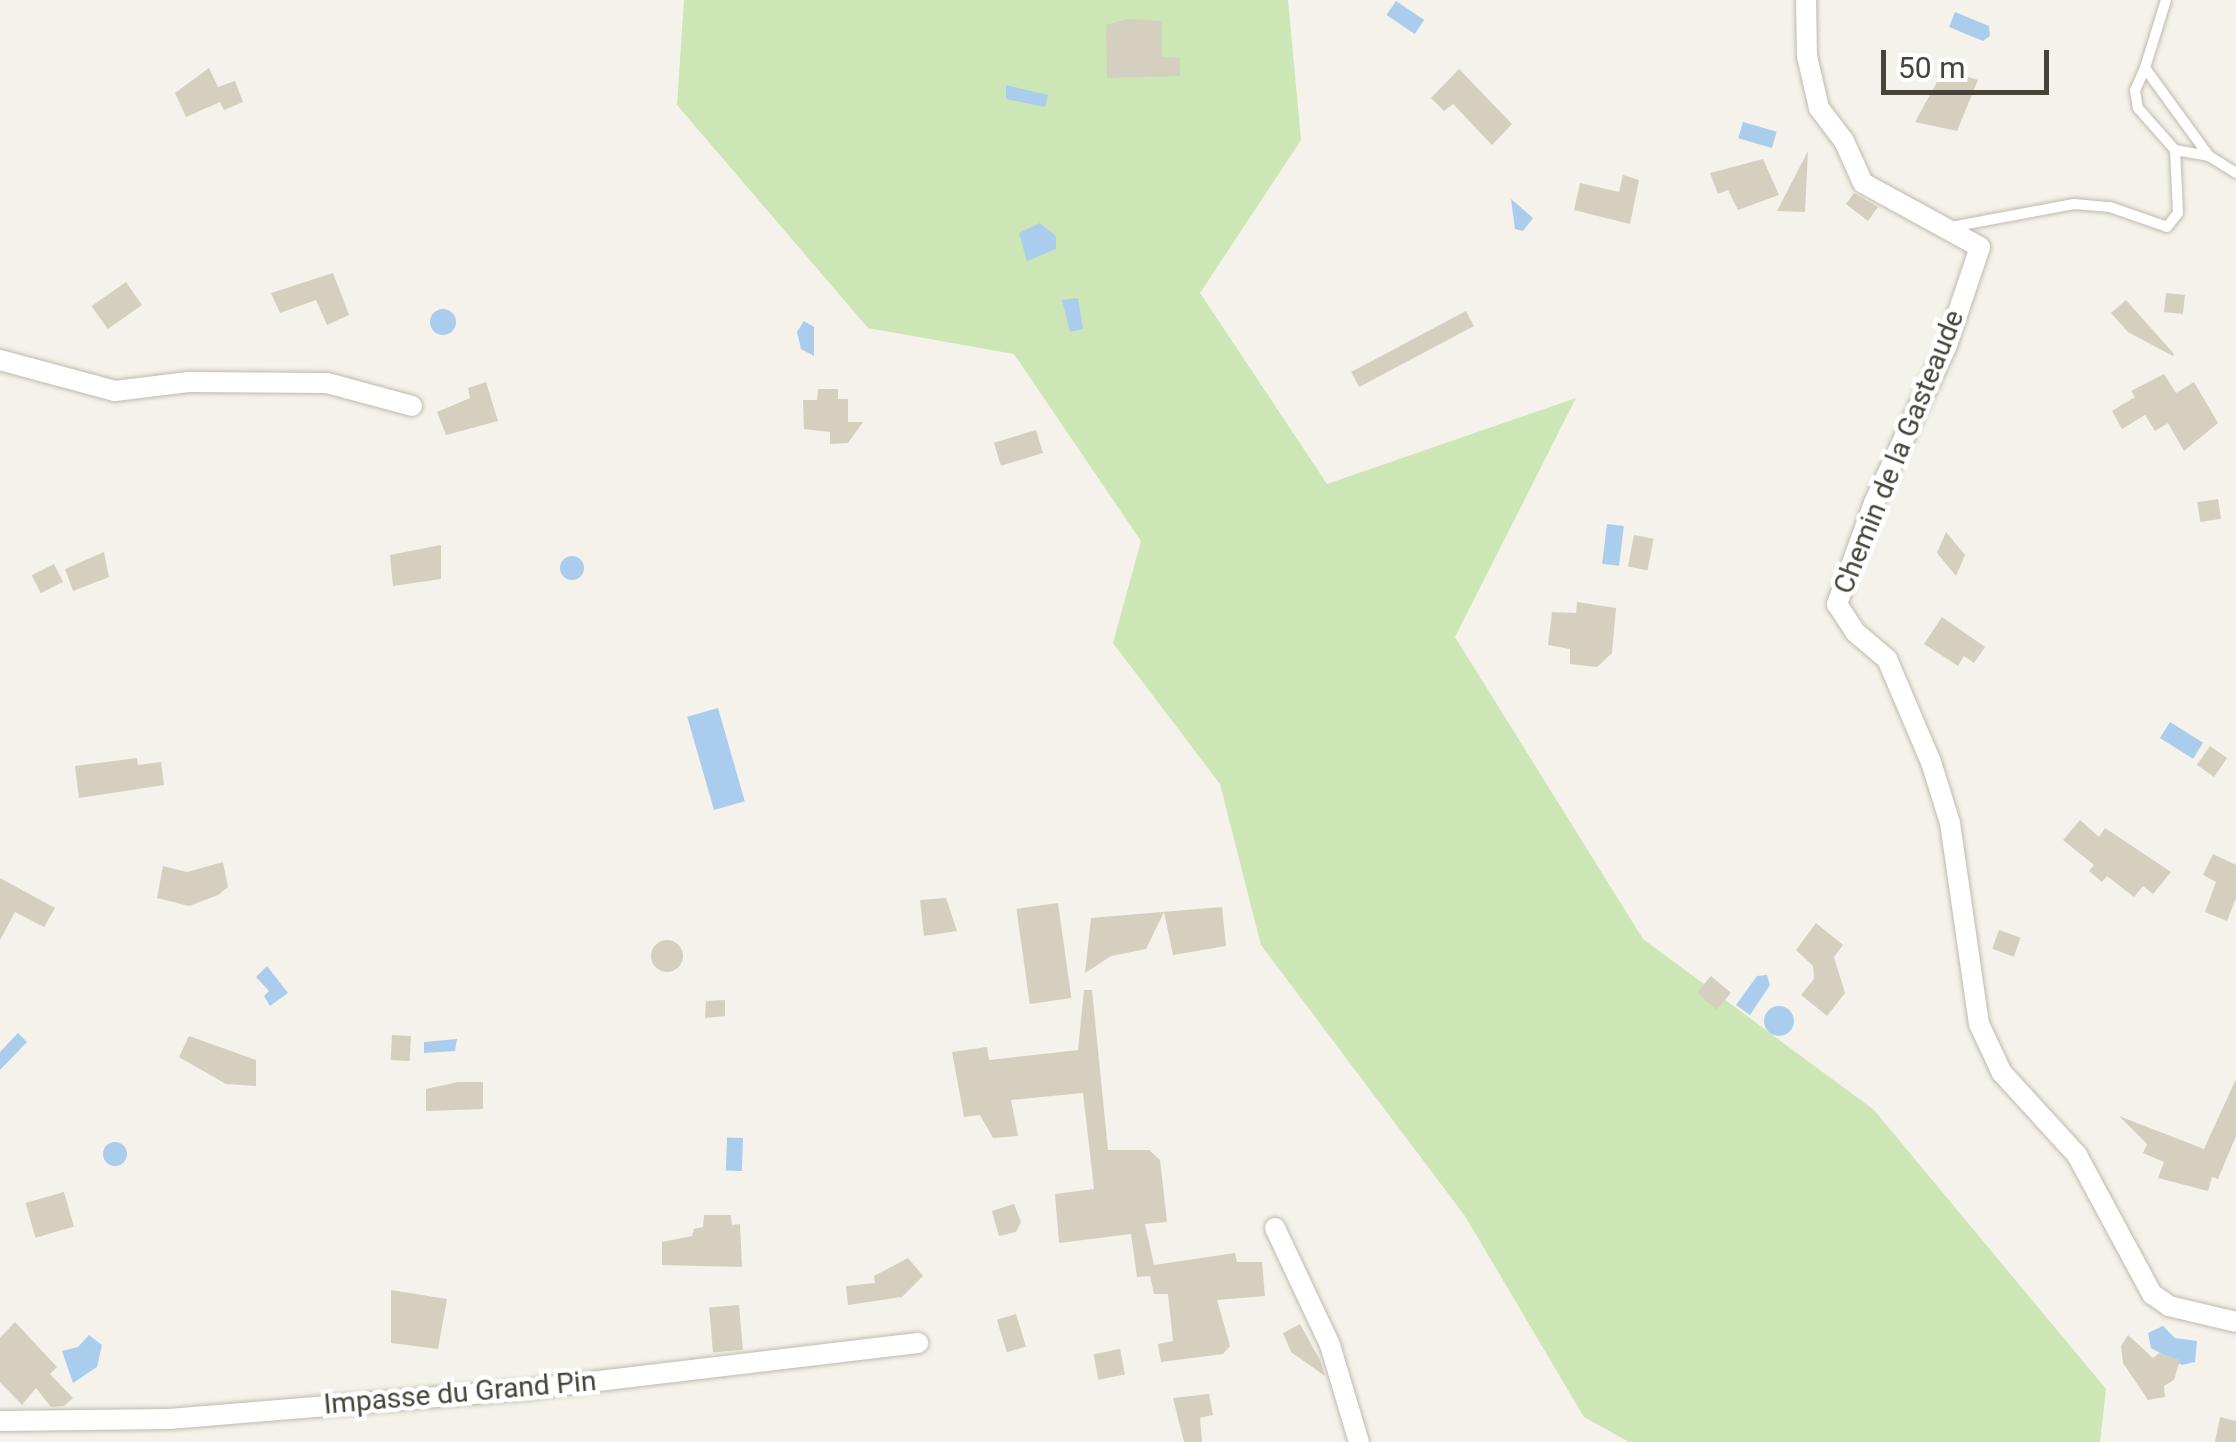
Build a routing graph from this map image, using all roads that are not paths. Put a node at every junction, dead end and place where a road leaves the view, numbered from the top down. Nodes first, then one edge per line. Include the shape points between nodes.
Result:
1 (1806, 0) edge
2 (2166, 0) edge
3 (2145, 68) junction
4 (2175, 150) junction
5 (2209, 156) junction
6 (2236, 173) edge
7 (1951, 227) junction
8 (0, 360) edge
9 (412, 406) dead end
10 (1275, 1228) dead end
11 (2236, 1322) edge
12 (918, 1342) dead end
13 (0, 1420) edge
14 (1360, 1442) edge

1 - 7 street, Chemin de la Gasteaude via 1807,56 1819,108 1844,141 1863,184
2 - 3 lane
3 - 4 lane via 2135,90 2138,108
3 - 5 lane
4 - 5 lane
4 - 7 lane via 2178,213 2167,227 2074,204
5 - 6 lane
7 - 11 street, Chemin de la Gasteaude via 1980,246 1948,345 1874,503 1837,604 1855,632 1888,659 1931,762 1953,842 1978,1024 2002,1072 2076,1155 2152,1294 2169,1306
8 - 9 street via 115,391 188,382 327,383
10 - 14 street via 1330,1345
12 - 13 street, Impasse du Grand Pin via 532,1389 169,1419

